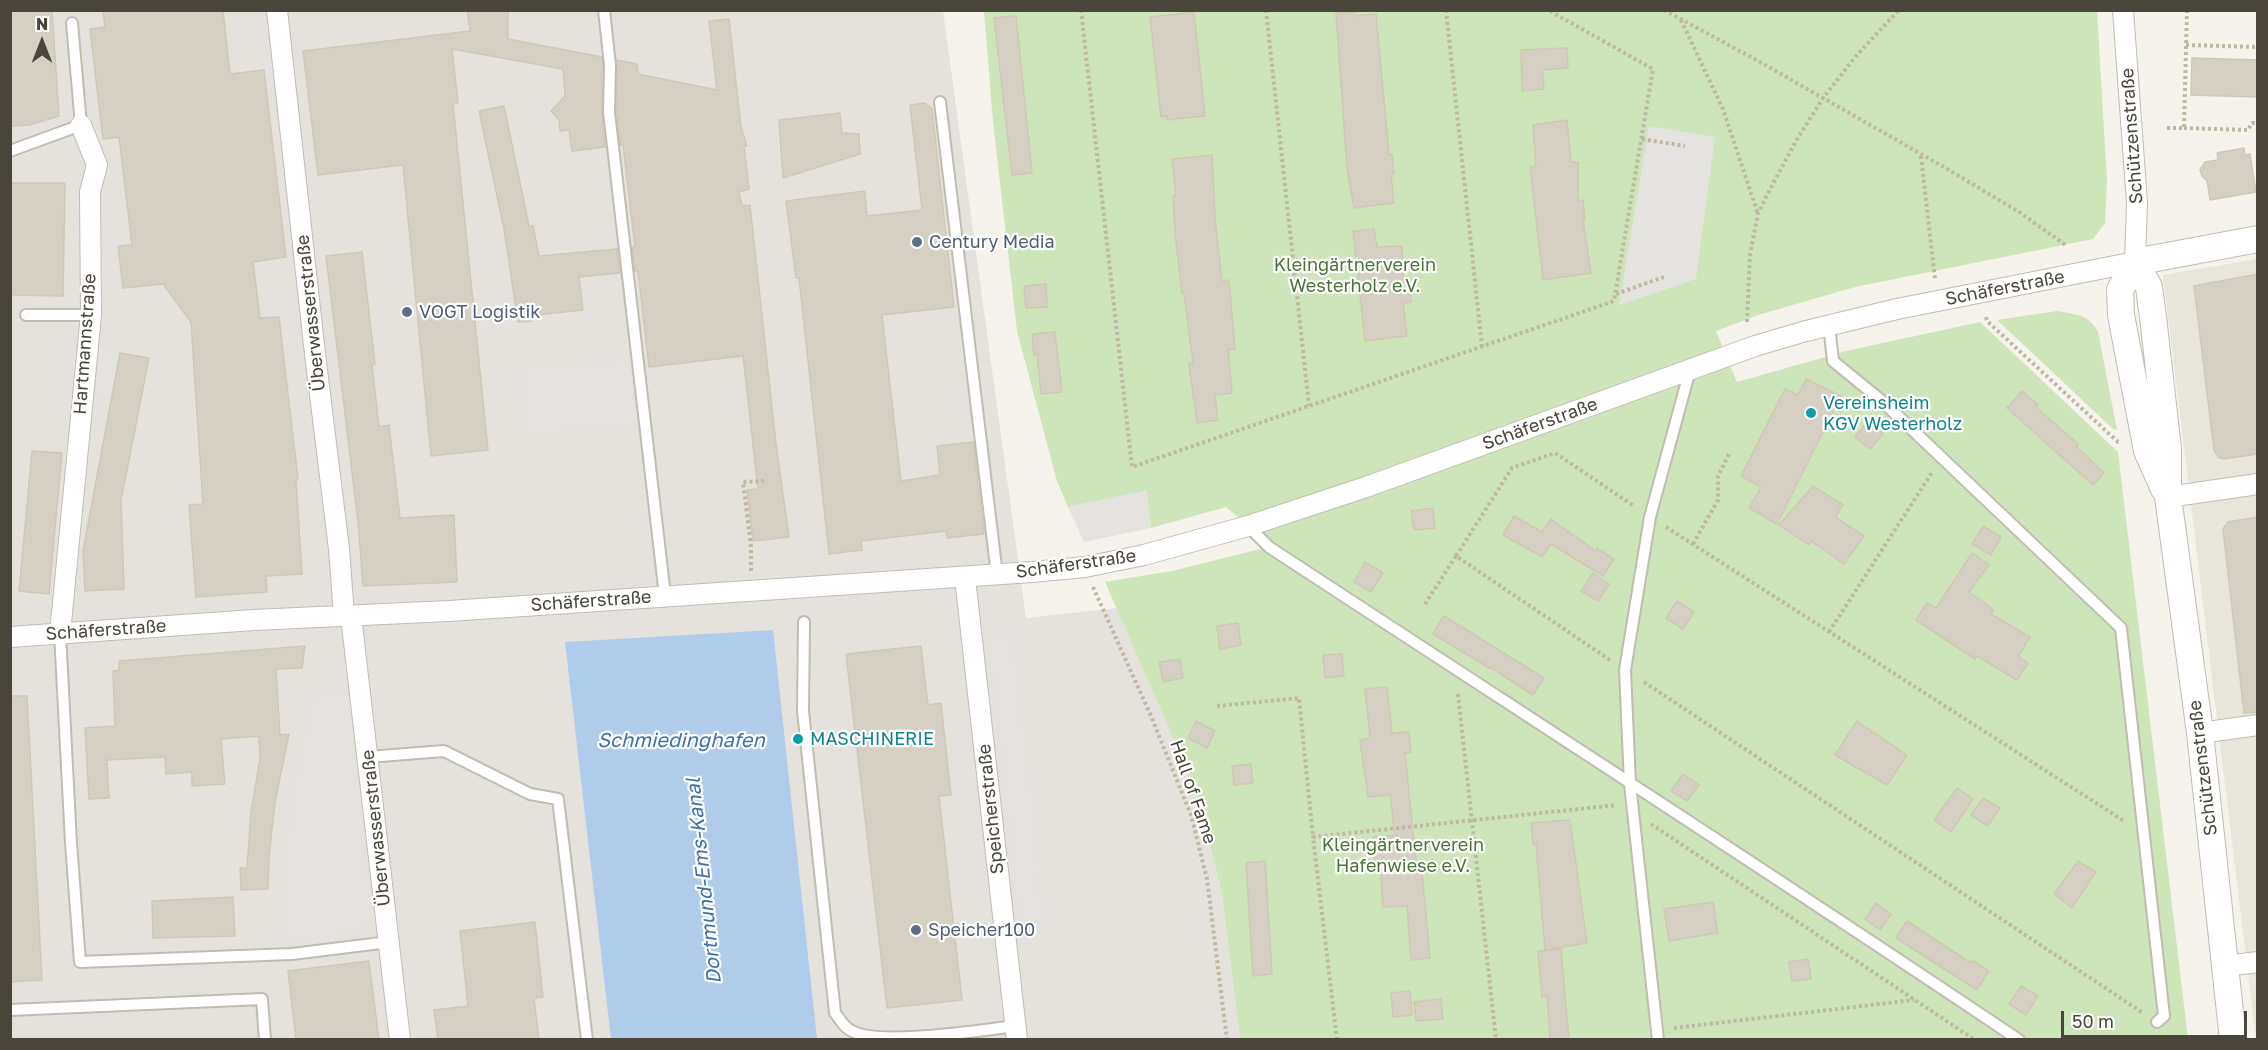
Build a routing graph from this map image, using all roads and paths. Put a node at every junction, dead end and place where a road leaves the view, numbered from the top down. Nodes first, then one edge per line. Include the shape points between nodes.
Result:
1 (277, 10) edge
2 (604, 10) edge
3 (1081, 10) edge
4 (1266, 10) edge
5 (1446, 10) edge
6 (1548, 10) edge
7 (1664, 10) edge
8 (1899, 10) edge
9 (2123, 10) edge
10 (2187, 10) edge
11 (1681, 20) junction
12 (72, 23) dead end
13 (2186, 45) junction
14 (2258, 47) edge
15 (1823, 98) junction
16 (940, 102) dead end
17 (2258, 123) edge
18 (81, 125) junction
19 (2167, 128) dead end
20 (2184, 128) junction
21 (1642, 139) junction
22 (1684, 147) dead end
23 (10, 151) edge
24 (1921, 155) junction
25 (1758, 214) junction
26 (2258, 239) edge
27 (2067, 246) dead end
28 (2134, 262) junction
29 (1664, 277) dead end
30 (1615, 295) junction
31 (1937, 301) junction
32 (26, 315) dead end
33 (91, 315) junction
34 (1986, 317) dead end
35 (1747, 322) dead end
36 (1829, 325) junction
37 (1482, 347) junction
38 (1690, 370) junction
39 (1309, 406) junction
40 (2127, 443) dead end
41 (1729, 454) dead end
42 (1942, 458) junction
43 (764, 480) dead end
44 (2258, 484) edge
45 (2168, 497) junction
46 (1650, 517) junction
47 (1248, 526) junction
48 (1693, 544) junction
49 (1456, 556) junction
50 (1085, 567) junction
51 (751, 568) dead end
52 (997, 575) junction
53 (965, 578) junction
54 (665, 596) junction
55 (1425, 604) dead end
56 (348, 616) junction
57 (804, 622) dead end
58 (1829, 632) junction
59 (60, 633) junction
60 (10, 637) edge
61 (1625, 670) junction
62 (1458, 694) dead end
63 (1216, 706) dead end
64 (2258, 725) edge
65 (2200, 733) junction
66 (368, 758) junction
67 (1630, 784) junction
68 (1632, 808) junction
69 (1471, 822) junction
70 (2145, 834) junction
71 (1313, 837) junction
72 (388, 942) junction
73 (2258, 962) edge
74 (2225, 966) junction
75 (1915, 1000) junction
76 (10, 1010) edge
77 (2157, 1022) joint
78 (1016, 1033) edge
79 (1657, 1035) edge
80 (266, 1040) edge
81 (400, 1040) edge
82 (587, 1040) edge
83 (1227, 1040) edge
84 (1337, 1040) edge
85 (1496, 1040) edge
86 (1975, 1040) edge
87 (2019, 1040) edge
88 (2233, 1040) edge

1 - 56 street, Überwasserstraße
2 - 54 lane via 610,65 609,112
3 - 39 path via 1132,467
4 - 39 path
5 - 37 path
6 - 21 path via 1653,69
7 - 11 path
8 - 15 path
9 - 28 street, Schützenstraße via 2137,203
10 - 13 path
11 - 15 path
11 - 25 path via 1723,109
12 - 18 lane, Hartmannstraße
13 - 14 path
13 - 20 path
15 - 24 path
15 - 25 path
16 - 52 lane
17 - 20 path via 2252,123 2248,130
18 - 23 lane
18 - 33 street, Hartmannstraße via 97,165 90,192
19 - 20 path
21 - 22 path
21 - 30 path
24 - 27 path via 2019,212
24 - 31 path
25 - 35 path via 1750,254
26 - 28 street
28 - 31 street, Schäferstraße
28 - 45 street, Schützenstraße via 2120,290 2121,315 2147,451
29 - 30 path
30 - 37 path via 1614,301
31 - 36 street, Schäferstraße
32 - 33 lane
33 - 59 street, Hartmannstraße
34 - 40 path via 2118,442
36 - 38 street, Schäferstraße
36 - 42 lane via 1833,361
37 - 39 path
38 - 46 lane
38 - 47 street, Schäferstraße
41 - 48 path via 1718,476 1718,500
42 - 58 path
42 - 70 lane via 2121,628
43 - 51 path via 743,482
44 - 45 street
45 - 65 street, Schützenstraße
46 - 48 path
46 - 49 path via 1555,453 1512,468
46 - 61 lane
47 - 50 street, Schäferstraße
47 - 67 lane via 1269,547
48 - 58 path
49 - 55 path
49 - 61 path
50 - 52 street, Schäferstraße
50 - 83 path, Hall of Fame via 1191,815 1207,879
52 - 53 street, Schäferstraße
53 - 54 street, Schäferstraße
53 - 78 street, Speicherstraße
54 - 56 street, Schäferstraße
56 - 59 street, Schäferstraße
56 - 66 street, Überwasserstraße
57 - 78 lane via 803,711 835,1013 849,1030 871,1038
58 - 70 path
59 - 60 street, Schäferstraße
59 - 72 lane via 80,962 292,954
61 - 67 lane
61 - 77 path
62 - 69 path
63 - 71 path via 1299,698
64 - 65 street
65 - 74 street, Schützenstraße
66 - 72 street, Überwasserstraße
66 - 82 lane via 444,751 530,794 558,799
67 - 68 lane
67 - 87 lane
68 - 69 path
68 - 75 path
68 - 79 lane
69 - 71 path
69 - 85 path
70 - 77 lane via 2164,1016
71 - 84 path
72 - 81 street, Überwasserstraße
73 - 74 street
74 - 88 street, Schützenstraße
75 - 79 path
75 - 86 path
76 - 80 lane via 262,999

